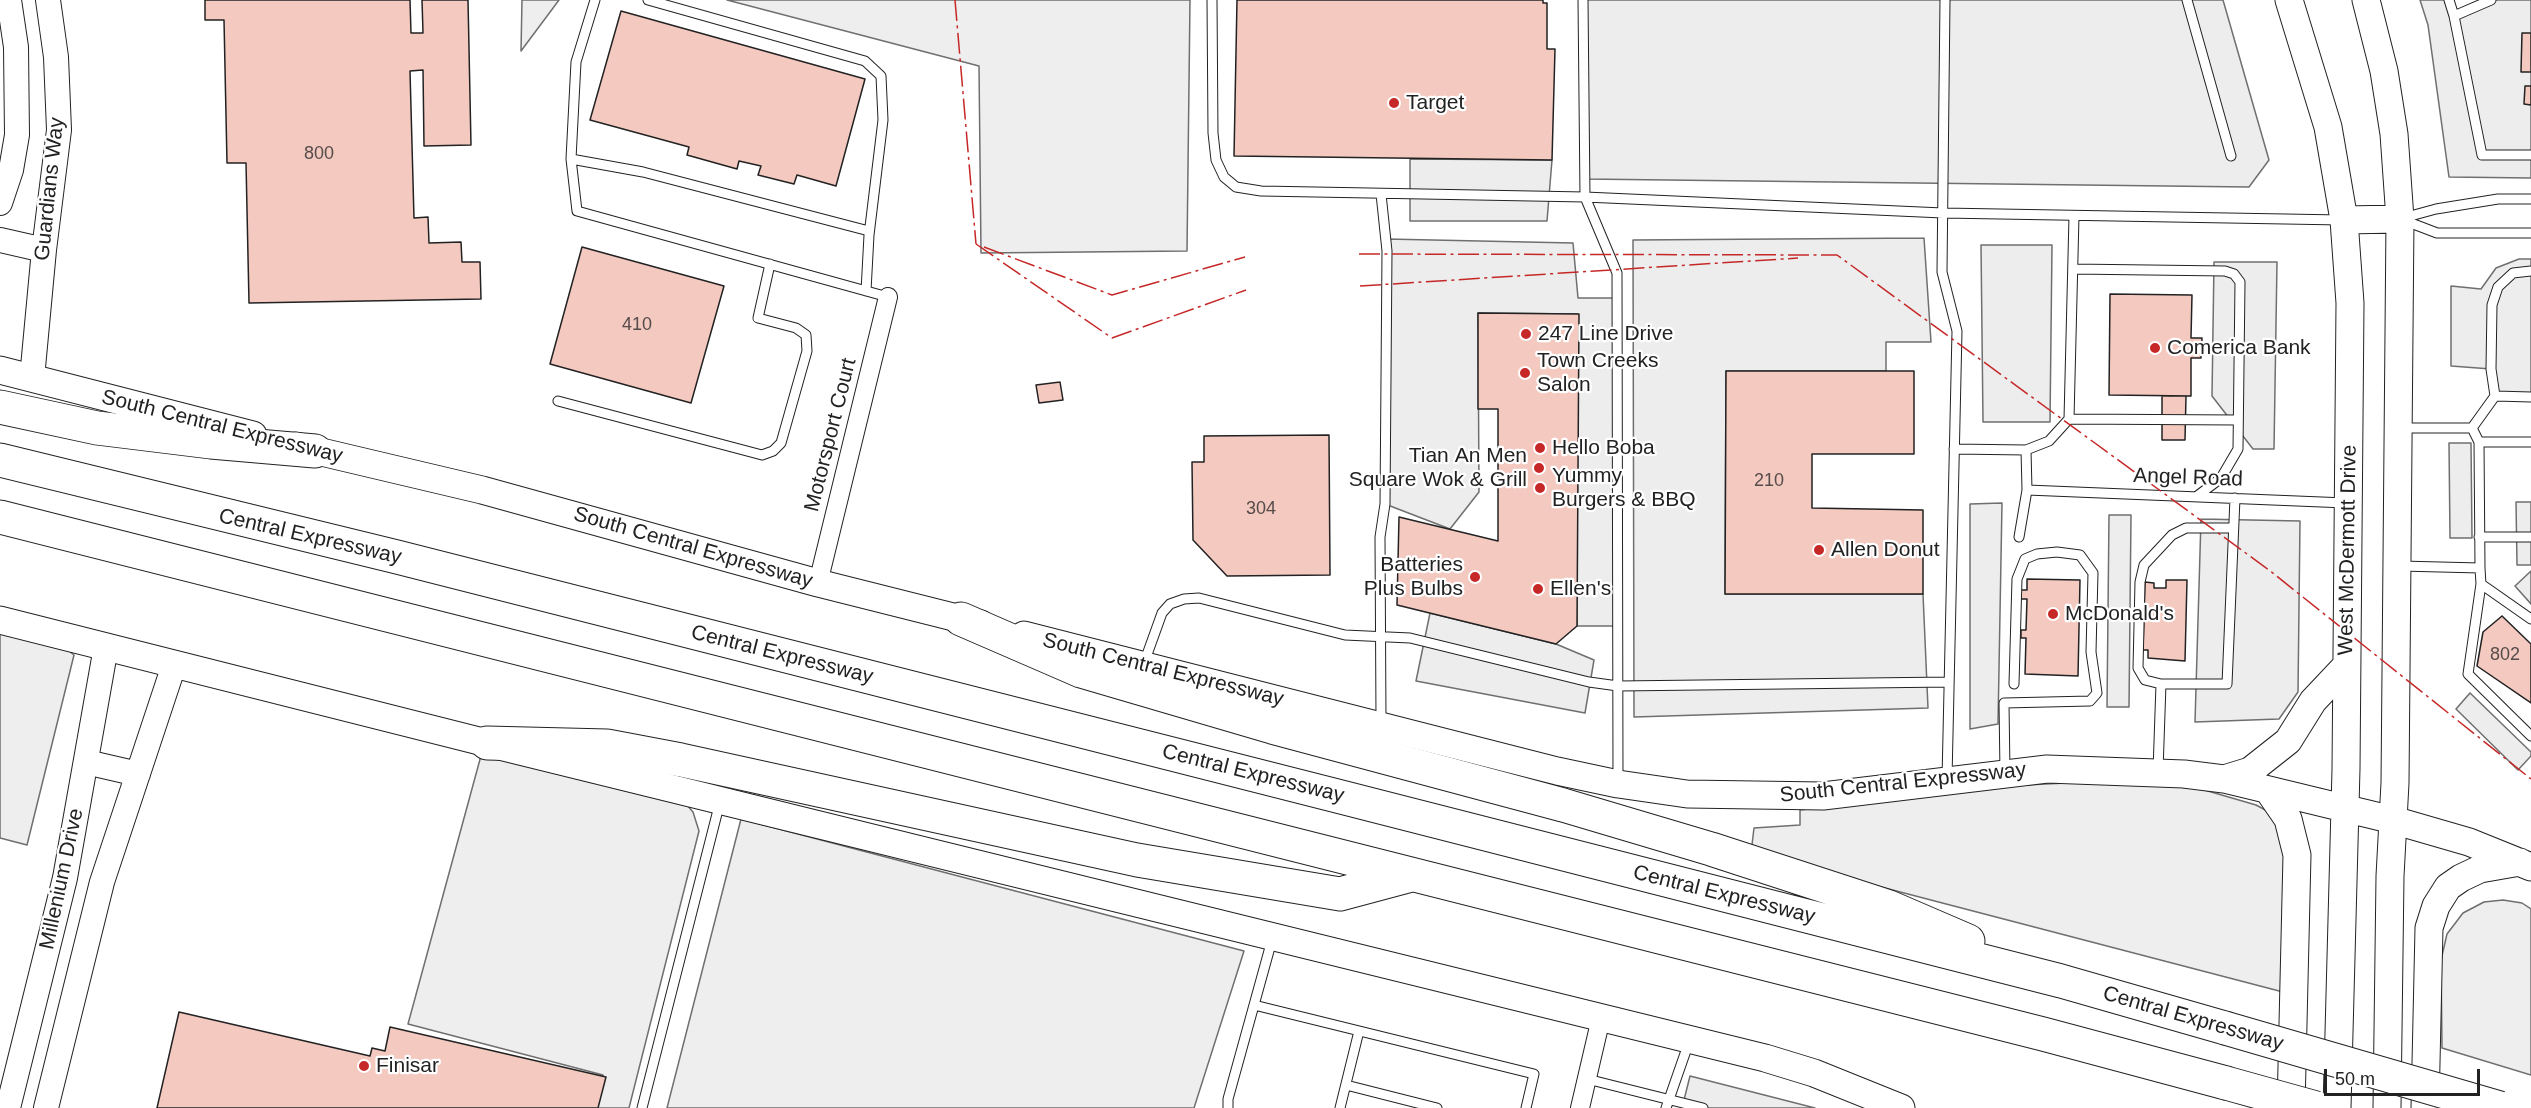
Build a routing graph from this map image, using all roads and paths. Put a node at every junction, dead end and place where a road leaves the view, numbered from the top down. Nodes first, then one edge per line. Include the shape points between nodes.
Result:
1 (9, 0) edge
2 (48, 0) edge
3 (595, 0) edge
4 (648, 0) edge
5 (1212, 0) edge
6 (1583, 0) edge
7 (1945, 0) edge
8 (2187, 0) edge
9 (2289, 0) edge
10 (2366, 0) edge
11 (2448, 0) edge
12 (2491, 0) edge
13 (2454, 16) junction
14 (2531, 155) edge
15 (2231, 156) dead end
16 (572, 159) junction
17 (1381, 194) junction
18 (1585, 197) junction
19 (2531, 200) edge
20 (0, 203) edge
21 (1943, 213) junction
22 (2074, 216) junction
23 (2400, 219) junction
24 (2344, 220) junction
25 (869, 231) junction
26 (2531, 233) edge
27 (0, 240) edge
28 (44, 250) junction
29 (770, 264) junction
30 (2073, 269) junction
31 (2531, 271) edge
32 (866, 291) junction
33 (888, 297) joint
34 (0, 370) edge
35 (32, 378) junction
36 (2495, 396) junction
37 (2531, 397) edge
38 (558, 401) dead end
39 (0, 407) edge
40 (2069, 419) junction
41 (2238, 420) junction
42 (2399, 428) junction
43 (2472, 428) junction
44 (2479, 442) junction
45 (2531, 442) edge
46 (1954, 448) junction
47 (2026, 450) junction
48 (315, 452) junction
49 (0, 460) edge
50 (2027, 490) junction
51 (2196, 497) junction
52 (2235, 498) junction
53 (2349, 503) junction
54 (0, 517) edge
55 (2233, 528) junction
56 (2019, 537) dead end
57 (2479, 537) junction
58 (2531, 537) edge
59 (2397, 566) junction
60 (2481, 568) junction
61 (818, 583) junction
62 (2481, 584) junction
63 (961, 619) junction
64 (2531, 619) edge
65 (0, 620) edge
66 (1379, 636) junction
67 (106, 647) junction
68 (174, 665) junction
69 (1143, 665) junction
70 (2346, 666) junction
71 (1949, 682) junction
72 (2014, 684) dead end
73 (2161, 684) junction
74 (1618, 686) junction
75 (1381, 726) junction
76 (2531, 736) edge
77 (487, 744) junction
78 (86, 762) junction
79 (2158, 771) junction
80 (2005, 772) junction
81 (138, 774) junction
82 (2224, 779) junction
83 (1947, 780) junction
84 (1618, 784) junction
85 (2268, 790) junction
86 (720, 799) junction
87 (2344, 808) junction
88 (2393, 820) junction
89 (2525, 865) edge
90 (1413, 874) junction
91 (1273, 938) junction
92 (2061, 981) junction
93 (1254, 1005) junction
94 (1601, 1018) junction
95 (1359, 1031) junction
96 (1690, 1040) junction
97 (1587, 1079) junction
98 (1346, 1085) junction
99 (1667, 1104) edge
100 (8, 1108) edge
101 (46, 1108) edge
102 (642, 1108) edge
103 (1228, 1108) edge
104 (1340, 1108) edge
105 (1437, 1108) edge
106 (1526, 1108) edge
107 (1580, 1108) edge
108 (1703, 1108) edge
109 (1900, 1108) edge
110 (2291, 1108) edge
111 (2316, 1108) edge
112 (2337, 1108) edge
113 (2387, 1108) edge
114 (2425, 1108) edge
115 (2500, 1108) edge

1 - 20 street, Guardians Way via 16,47 17,135
2 - 28 street, Guardians Way via 56,57 59,130
3 - 16 lane via 576,62
4 - 25 lane via 865,61 881,76 883,120
5 - 17 lane via 1213,133 1216,160 1224,177 1236,187 1261,191
6 - 18 lane
7 - 21 lane
8 - 15 lane
9 - 24 main road, West McDermott Drive via 2328,127
10 - 23 main road via 2384,71 2394,134
11 - 13 lane
12 - 13 lane
13 - 14 lane via 2482,155
16 - 25 lane via 643,172
16 - 29 lane via 577,211
17 - 18 lane
17 - 66 lane via 1387,251 1385,504 1380,537
18 - 21 lane
18 - 74 lane via 1617,273
19 - 23 lane via 2498,199
21 - 22 lane
21 - 46 lane via 1942,272 1957,331
22 - 24 lane
22 - 30 lane
23 - 24 main road
23 - 26 lane via 2437,233
23 - 42 main road
24 - 53 main road, West McDermott Drive via 2349,303
25 - 32 lane
27 - 28 street
28 - 35 street, Guardians Way
29 - 32 lane
29 - 38 lane via 758,318 796,328 806,335 807,351 781,443 773,452 762,455
30 - 40 lane
30 - 41 lane via 2234,274 2240,282
31 - 36 lane via 2513,273 2498,286 2492,304 2491,369
32 - 33 lane
33 - 61 street, Motorsport Court
34 - 35 main road, South Central Expressway
35 - 48 main road, South Central Expressway
36 - 37 lane
36 - 43 lane
39 - 48 highway via 97,428
40 - 41 lane
40 - 47 lane via 2049,441
41 - 51 lane via 2238,448 2231,465
42 - 43 lane
42 - 59 main road
43 - 44 lane
44 - 45 lane
44 - 57 lane
46 - 47 lane
46 - 71 lane
47 - 50 lane
48 - 61 main road, South Central Expressway via 482,490
49 - 92 highway, Central Expressway via 397,557
50 - 51 lane, Angel Road
50 - 56 lane
51 - 52 lane, Angel Road
52 - 53 lane, Angel Road
52 - 55 lane
53 - 70 main road, West McDermott Drive
54 - 90 highway
55 - 73 lane via 2227,684
55 - 73 lane via 2186,528 2172,535 2144,566 2140,582 2138,668 2145,680
57 - 58 lane
57 - 60 lane
59 - 60 lane
59 - 88 main road
60 - 62 lane
61 - 63 main road, South Central Expressway
62 - 64 lane
62 - 76 lane via 2468,674
63 - 69 main road, South Central Expressway
63 - 92 highway via 1081,671 1575,808 1889,907
65 - 67 main road
66 - 69 lane via 1345,635 1199,598 1184,599 1170,604 1162,614
66 - 74 lane via 1410,638
66 - 75 lane
67 - 68 main road
67 - 78 street, Millenium Drive
68 - 77 main road
68 - 81 street, Millenium Drive
69 - 75 main road, South Central Expressway
70 - 82 main road via 2313,701 2288,741 2250,771
70 - 87 main road, West McDermott Drive
71 - 74 lane
71 - 83 lane
72 - 80 lane via 2017,579 2025,559 2047,553 2080,555 2093,573 2091,652 2097,693 2090,701 2004,703
73 - 79 lane
74 - 84 lane
75 - 84 main road, South Central Expressway
77 - 86 main road
77 - 90 highway via 607,746 1137,860 1340,894
78 - 81 street
78 - 100 street, Millenium Drive via 65,878
79 - 80 main road, South Central Expressway
79 - 82 main road, South Central Expressway
80 - 83 main road, South Central Expressway
81 - 101 street, Millenium Drive via 102,882
82 - 85 main road, South Central Expressway
83 - 84 main road, South Central Expressway via 1823,796 1687,794
85 - 87 main road, South Central Expressway
85 - 110 main road via 2288,819 2297,855
86 - 91 main road
86 - 102 lane
87 - 88 main road, South Central Expressway
87 - 112 main road, West McDermott Drive
88 - 89 main road, South Central Expressway via 2469,842
88 - 113 main road
89 - 114 main road via 2480,869 2448,887 2436,906 2429,928
90 - 111 highway, bridge
91 - 93 lane
91 - 94 main road
92 - 115 highway, Central Expressway, bridge
93 - 95 lane
93 - 103 lane
94 - 96 main road
94 - 97 street
95 - 98 lane
95 - 106 lane via 1534,1074
96 - 99 lane
96 - 109 main road via 1814,1073
97 - 99 lane
97 - 107 street
98 - 104 lane
98 - 105 lane
99 - 108 lane

